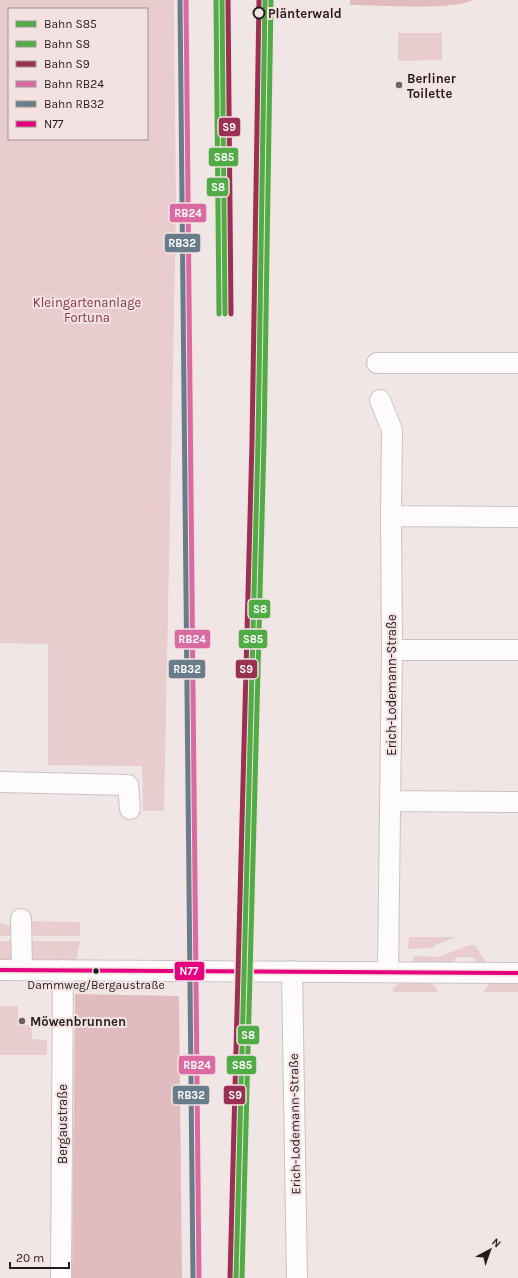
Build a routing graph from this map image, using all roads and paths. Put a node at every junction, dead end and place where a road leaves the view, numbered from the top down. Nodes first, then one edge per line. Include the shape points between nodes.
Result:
1 (378, 363) dead end
2 (518, 363) edge
3 (380, 400) dead end
4 (391, 516) junction
5 (518, 517) edge
6 (392, 650) junction
7 (518, 650) edge
8 (0, 782) edge
9 (390, 801) junction
10 (518, 802) edge
11 (130, 809) dead end
12 (21, 919) dead end
13 (0, 970) edge
14 (22, 970) junction
15 (63, 970) junction
16 (292, 971) junction
17 (388, 972) junction
18 (518, 973) edge
19 (61, 1278) edge
20 (297, 1278) edge

1 - 2 street
3 - 4 street, Erich-Lodemann-Straße via 392,430
4 - 5 street
4 - 6 street, Erich-Lodemann-Straße
6 - 7 street
6 - 9 street, Erich-Lodemann-Straße
8 - 11 street via 128,785
9 - 10 street
9 - 17 street, Erich-Lodemann-Straße
12 - 14 street
13 - 14 street
14 - 15 street
15 - 16 street
15 - 19 street, Bergaustraße
16 - 17 street
16 - 20 street, Erich-Lodemann-Straße
17 - 18 street

